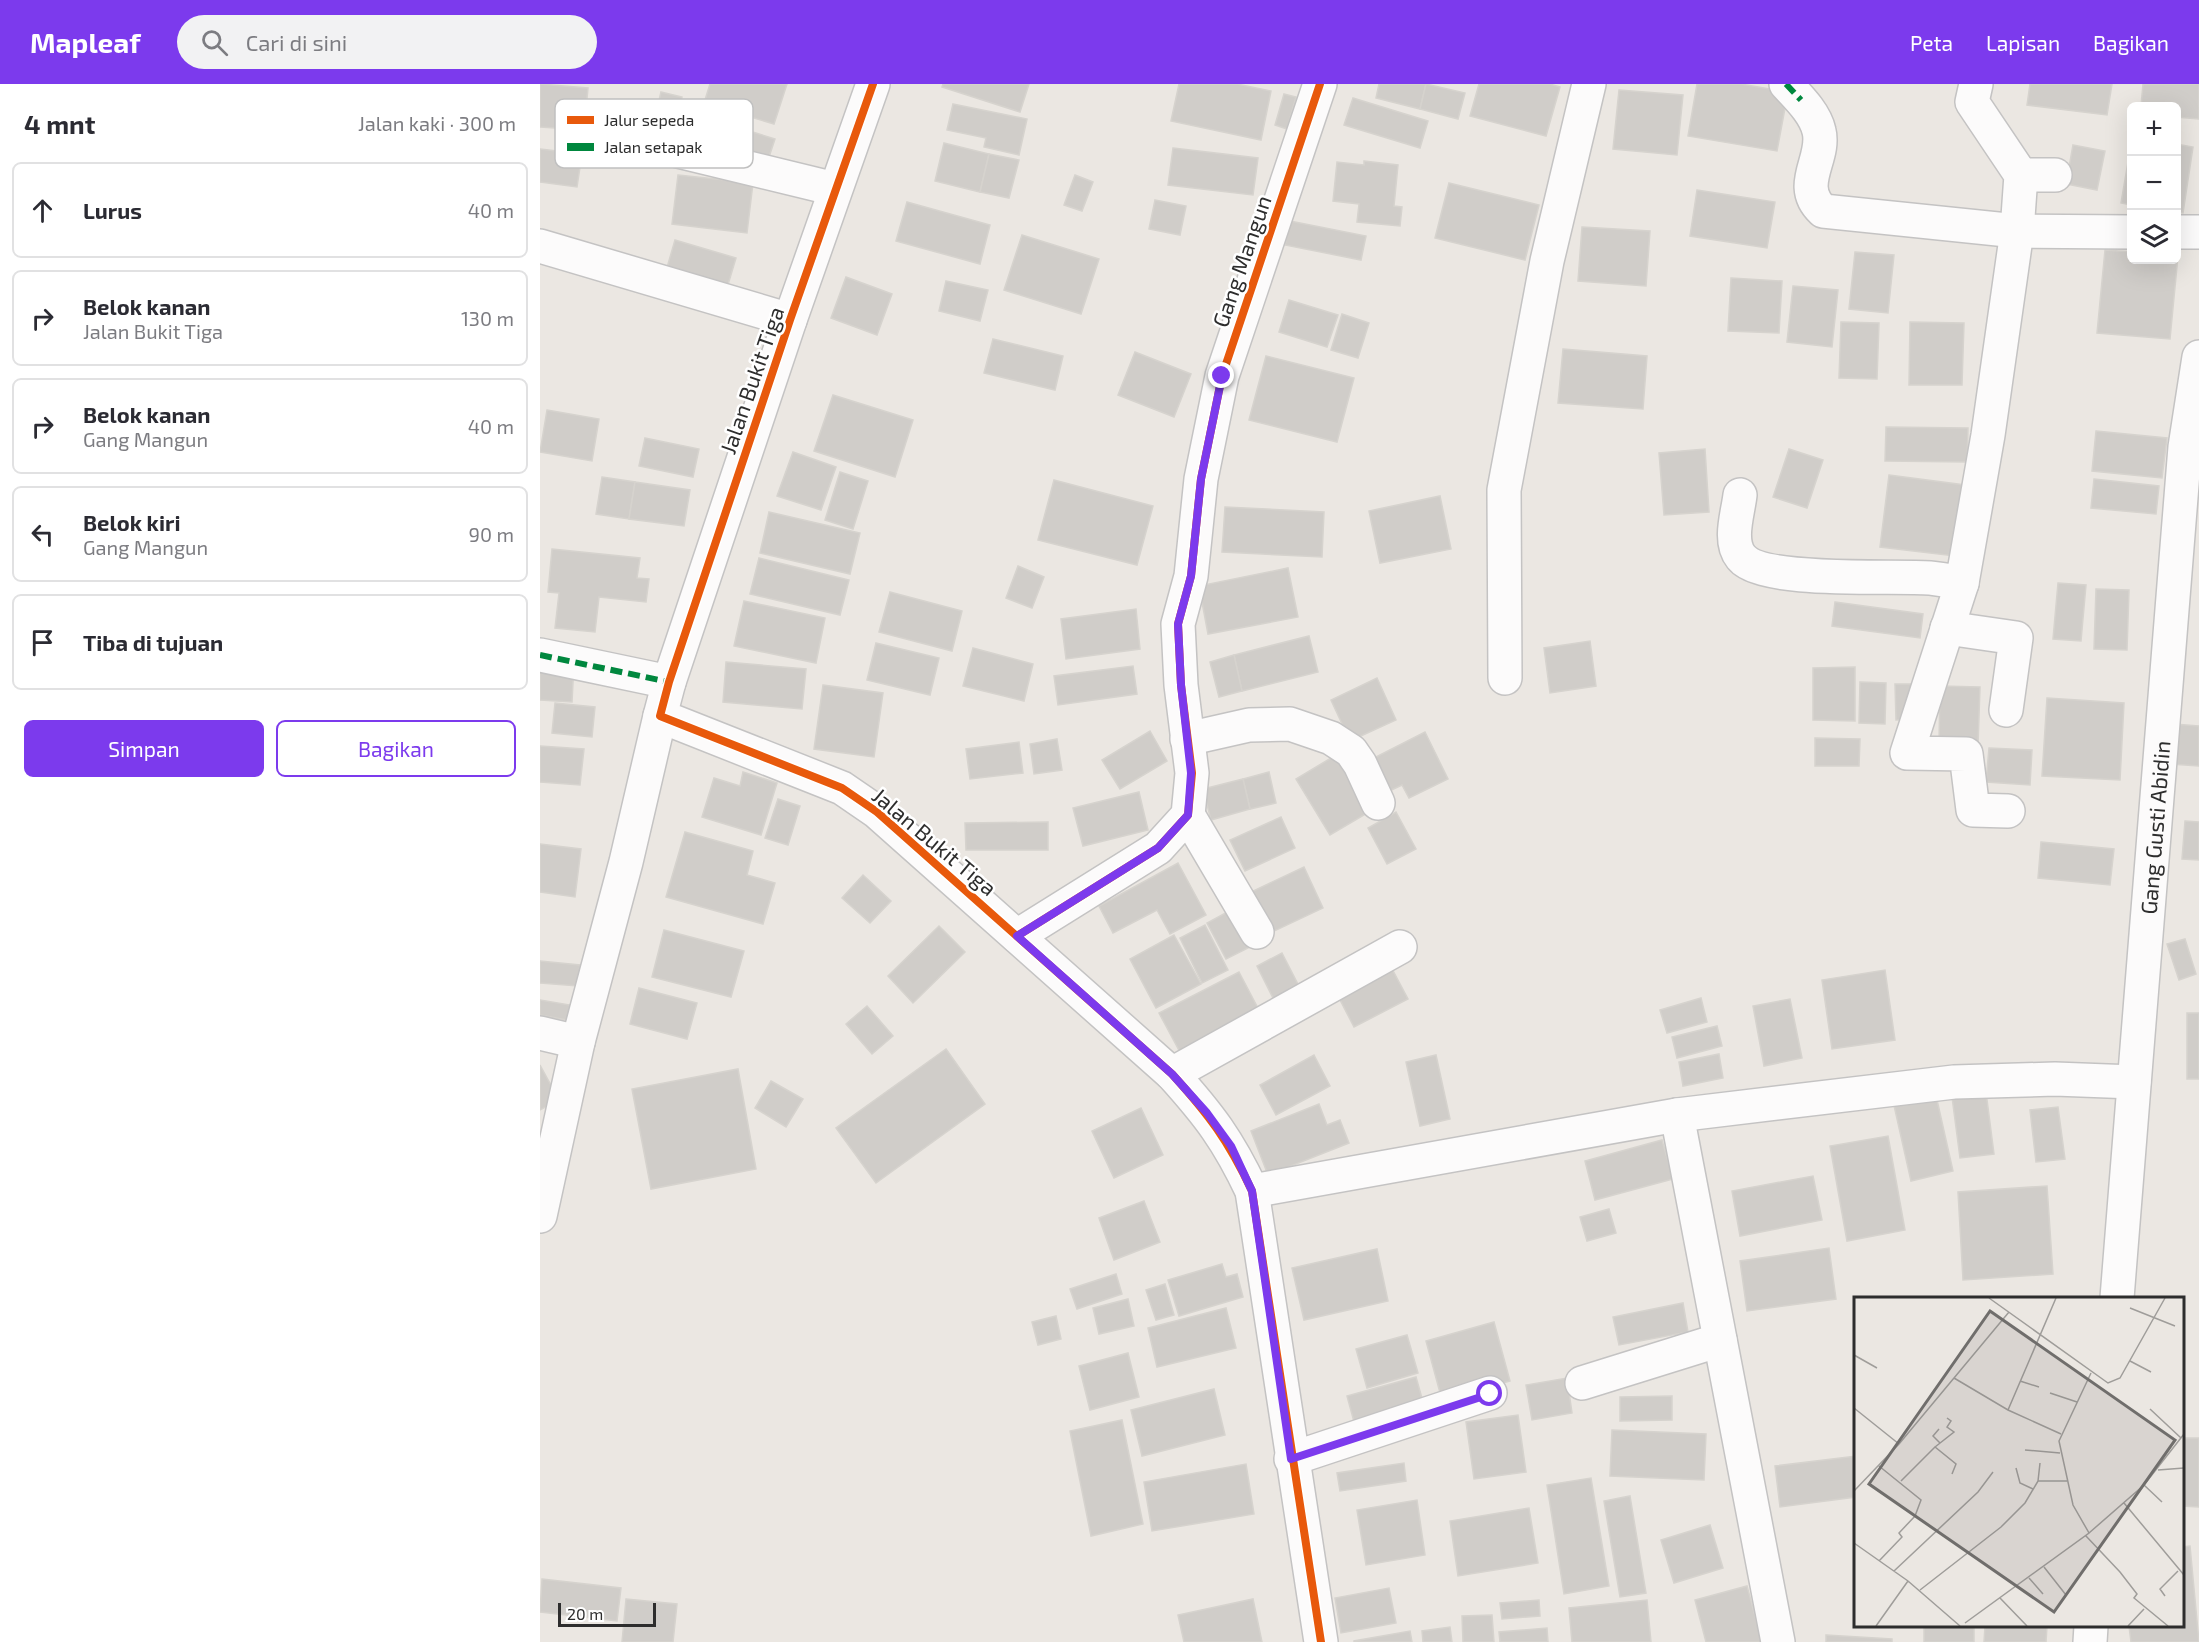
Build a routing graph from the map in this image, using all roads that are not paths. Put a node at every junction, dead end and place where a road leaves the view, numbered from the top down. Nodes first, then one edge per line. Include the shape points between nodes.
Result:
1 (873, 84) edge
2 (1320, 84) edge
3 (1589, 84) edge
4 (1976, 84) edge
5 (1794, 92) edge
6 (746, 168) edge
7 (2021, 175) junction
8 (2055, 175) dead end
9 (823, 187) junction
10 (2017, 231) junction
11 (2127, 232) edge
12 (2181, 232) edge
13 (2199, 232) edge
14 (540, 246) edge
15 (790, 320) junction
16 (2199, 357) edge
17 (2192, 448) edge
18 (1740, 495) dead end
19 (1962, 583) junction
20 (1947, 628) junction
21 (540, 655) edge
22 (1505, 678) dead end
23 (669, 682) junction
24 (2006, 710) dead end
25 (660, 716) junction
26 (1187, 739) junction
27 (1378, 803) dead end
28 (2008, 811) dead end
29 (1188, 815) junction
30 (1257, 932) dead end
31 (1017, 936) junction
32 (1400, 947) dead end
33 (540, 1033) edge
34 (578, 1042) junction
35 (1172, 1074) junction
36 (2134, 1082) junction
37 (1677, 1115) junction
38 (1252, 1191) junction
39 (540, 1216) edge
40 (2117, 1297) edge
41 (1720, 1340) junction
42 (1582, 1383) dead end
43 (1490, 1394) dead end
44 (1291, 1459) junction
45 (2091, 1627) edge
46 (1321, 1642) edge
47 (1778, 1642) edge
48 (2090, 1642) edge

1 - 9 street, Jalan Bukit Tiga
2 - 26 street, Gang Mangun via 1217,399 1201,479 1191,576 1178,624
3 - 22 street via 1546,261 1504,490
4 - 7 street via 1972,102
5 - 10 street via 1820,132 1810,188 1814,203 1823,211
6 - 9 street
7 - 8 street
7 - 10 street
9 - 15 street, Jalan Bukit Tiga
10 - 11 street
10 - 19 street
12 - 13 street
14 - 15 street
15 - 23 street, Jalan Bukit Tiga
16 - 17 street, Gang Gusti Abidin
17 - 36 street, Gang Gusti Abidin
18 - 19 street via 1734,544 1742,558 1756,567 1800,575 1931,578
19 - 20 street
20 - 24 street via 2016,638
20 - 28 street via 1907,753 1966,754 1973,810
21 - 23 street
23 - 25 street, Jalan Bukit Tiga
25 - 31 street, Jalan Bukit Tiga via 842,788 878,812
25 - 34 street
26 - 27 street via 1249,725 1290,724 1331,738 1351,751
26 - 29 street, Gang Mangun via 1191,773
29 - 30 street
29 - 31 street via 1158,848
31 - 35 street, Jalan Bukit Tiga
32 - 35 street
33 - 34 street
34 - 39 street
35 - 38 street, Jalan Bukit Tiga via 1231,1146
36 - 37 street via 1954,1082
36 - 40 street, Gang Gusti Abidin
37 - 38 street
37 - 41 street
38 - 44 street, Jalan Bukit Tiga
41 - 42 street
41 - 47 street
43 - 44 street
44 - 46 street, Jalan Bukit Tiga
45 - 48 street

